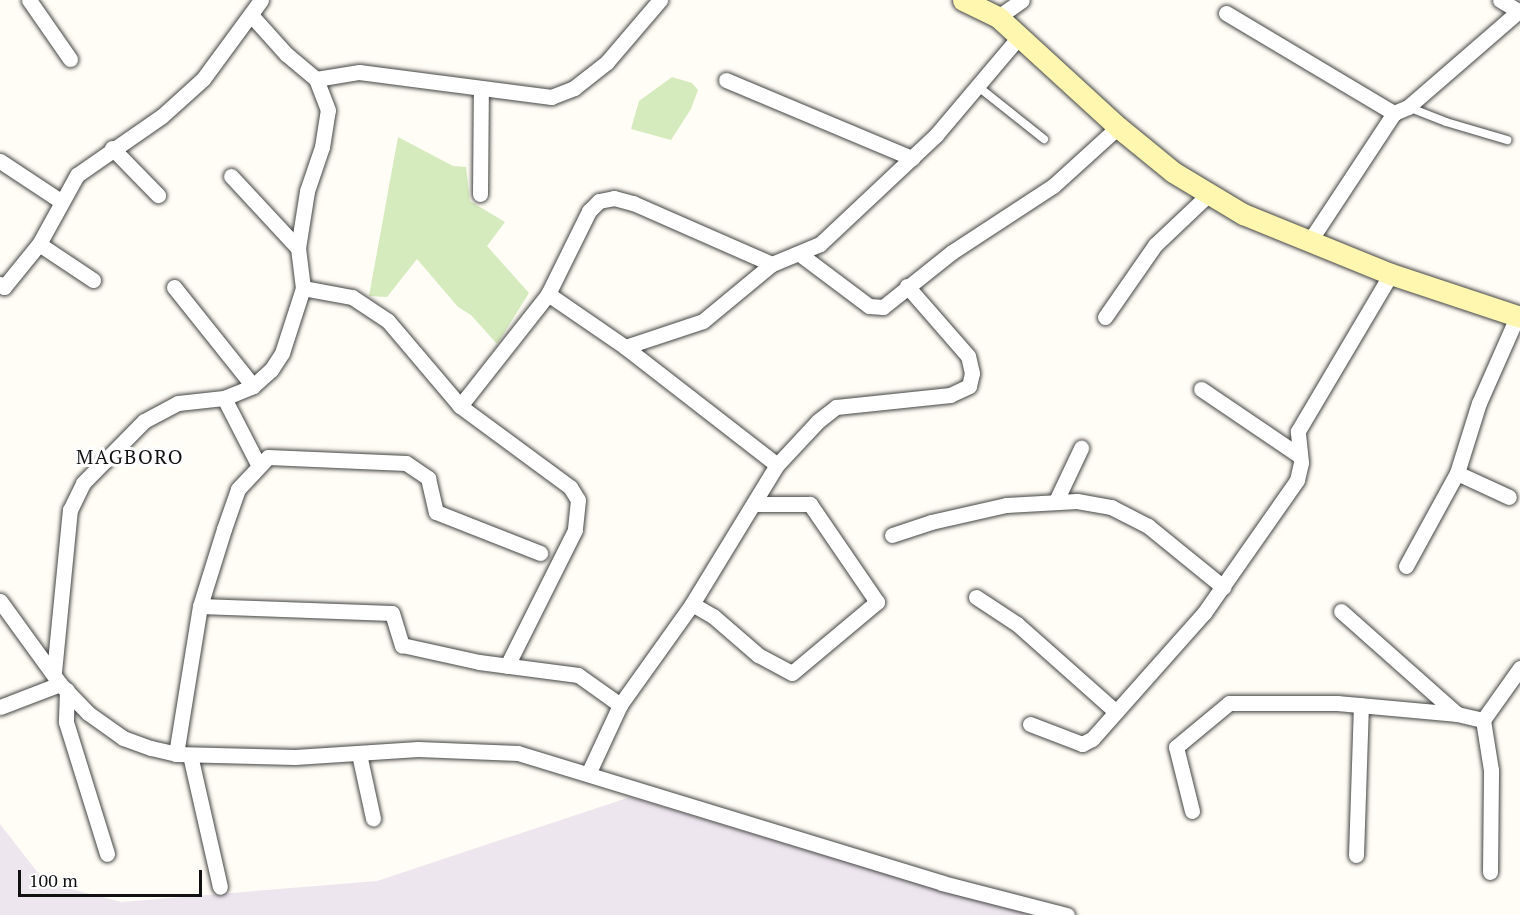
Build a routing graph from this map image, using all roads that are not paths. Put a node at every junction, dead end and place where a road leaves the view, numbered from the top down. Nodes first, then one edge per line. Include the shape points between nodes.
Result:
1 (29, 0) edge
2 (261, 0) edge
3 (660, 0) edge
4 (963, 0) edge
5 (1022, 0) edge
6 (1500, 0) edge
7 (1519, 10) edge
8 (1227, 13) dead end
9 (252, 16) junction
10 (998, 17) junction
11 (1018, 38) junction
12 (70, 59) dead end
13 (316, 79) junction
14 (726, 80) dead end
15 (976, 85) junction
16 (481, 89) junction
17 (1401, 110) junction
18 (1118, 127) junction
19 (1044, 139) dead end
20 (1507, 140) dead end
21 (112, 148) junction
22 (912, 158) junction
23 (0, 161) edge
24 (231, 176) dead end
25 (480, 194) dead end
26 (1209, 194) junction
27 (158, 195) dead end
28 (62, 202) junction
29 (1309, 242) junction
30 (39, 244) junction
31 (298, 248) junction
32 (801, 255) junction
33 (772, 264) junction
34 (1391, 274) junction
35 (93, 280) dead end
36 (0, 284) edge
37 (907, 286) junction
38 (174, 287) dead end
39 (303, 288) junction
40 (548, 294) junction
41 (1105, 317) dead end
42 (1519, 317) edge
43 (625, 347) junction
44 (253, 386) junction
45 (1201, 389) dead end
46 (224, 398) junction
47 (460, 406) junction
48 (1081, 448) dead end
49 (1297, 454) junction
50 (777, 465) junction
51 (259, 466) junction
52 (1457, 473) junction
53 (1509, 497) dead end
54 (1056, 501) junction
55 (756, 504) junction
56 (892, 535) dead end
57 (540, 553) dead end
58 (1406, 566) dead end
59 (1223, 587) junction
60 (976, 597) dead end
61 (0, 601) edge
62 (692, 604) junction
63 (200, 606) junction
64 (1341, 611) dead end
65 (507, 666) junction
66 (1520, 668) edge
67 (61, 682) junction
68 (620, 705) junction
69 (1361, 705) junction
70 (0, 707) edge
71 (1116, 712) junction
72 (1457, 714) junction
73 (1483, 720) junction
74 (1030, 724) dead end
75 (183, 754) junction
76 (359, 754) junction
77 (588, 774) junction
78 (1192, 811) dead end
79 (373, 818) dead end
80 (107, 854) dead end
81 (1356, 855) dead end
82 (1490, 872) dead end
83 (220, 887) dead end
84 (1066, 915) edge

1 - 12 street
2 - 9 street
3 - 16 street via 607,62 574,88 551,97
4 - 10 street
5 - 10 street
6 - 7 street
7 - 17 street
8 - 17 street
9 - 13 street via 286,54
9 - 21 street via 202,79 162,116
10 - 11 street
11 - 15 street
11 - 18 street
13 - 16 street via 359,72
13 - 31 street via 328,110
14 - 22 street
15 - 19 lane
15 - 22 street
16 - 25 street
17 - 20 lane
17 - 29 street
18 - 26 street via 1173,172
18 - 37 street via 1053,186
21 - 27 street
21 - 28 street via 77,175
22 - 32 street via 820,244
23 - 28 street
24 - 31 street
26 - 29 street
26 - 41 street via 1155,245
28 - 30 street
29 - 34 street
30 - 35 street
30 - 36 street via 4,287
31 - 39 street
32 - 33 street
32 - 37 street via 876,308 883,307
33 - 40 street via 614,198 599,201 589,211
33 - 43 street via 703,321
34 - 42 street
34 - 49 street via 1298,431
37 - 50 street via 968,356 972,373 969,386 950,395 836,407
38 - 44 street
39 - 44 street via 282,353
39 - 47 street via 352,297 368,305 388,321
40 - 43 street
40 - 47 street
42 - 52 street via 1479,403
43 - 50 street
44 - 46 street
45 - 49 street
46 - 51 street
46 - 67 street via 178,403 144,421 79,489 70,510
47 - 65 street via 570,488 578,500 575,530
48 - 54 street
49 - 59 street via 1301,462 1297,480
50 - 55 street
51 - 57 street via 268,458 406,463 428,478 436,512
51 - 63 street via 238,489
52 - 53 street
52 - 58 street
54 - 56 street via 978,510
54 - 59 street via 1111,507 1129,516 1148,526
55 - 62 street
55 - 62 street via 810,504 877,602 792,673 758,656 713,616
59 - 71 street
60 - 71 street via 1017,624
61 - 67 street
62 - 68 street
63 - 65 street via 392,613 402,645
63 - 75 street
64 - 72 street
65 - 68 street via 578,675
66 - 73 street
67 - 70 street
67 - 75 street via 88,713 123,738
67 - 80 street via 66,722
68 - 77 street
69 - 72 street
69 - 78 street via 1229,704 1176,747
69 - 81 street
71 - 74 street via 1092,739 1082,744
72 - 73 street
73 - 82 street via 1491,770
75 - 76 street
75 - 83 street
76 - 77 street via 471,748 518,753
76 - 79 street
77 - 84 street via 942,883

